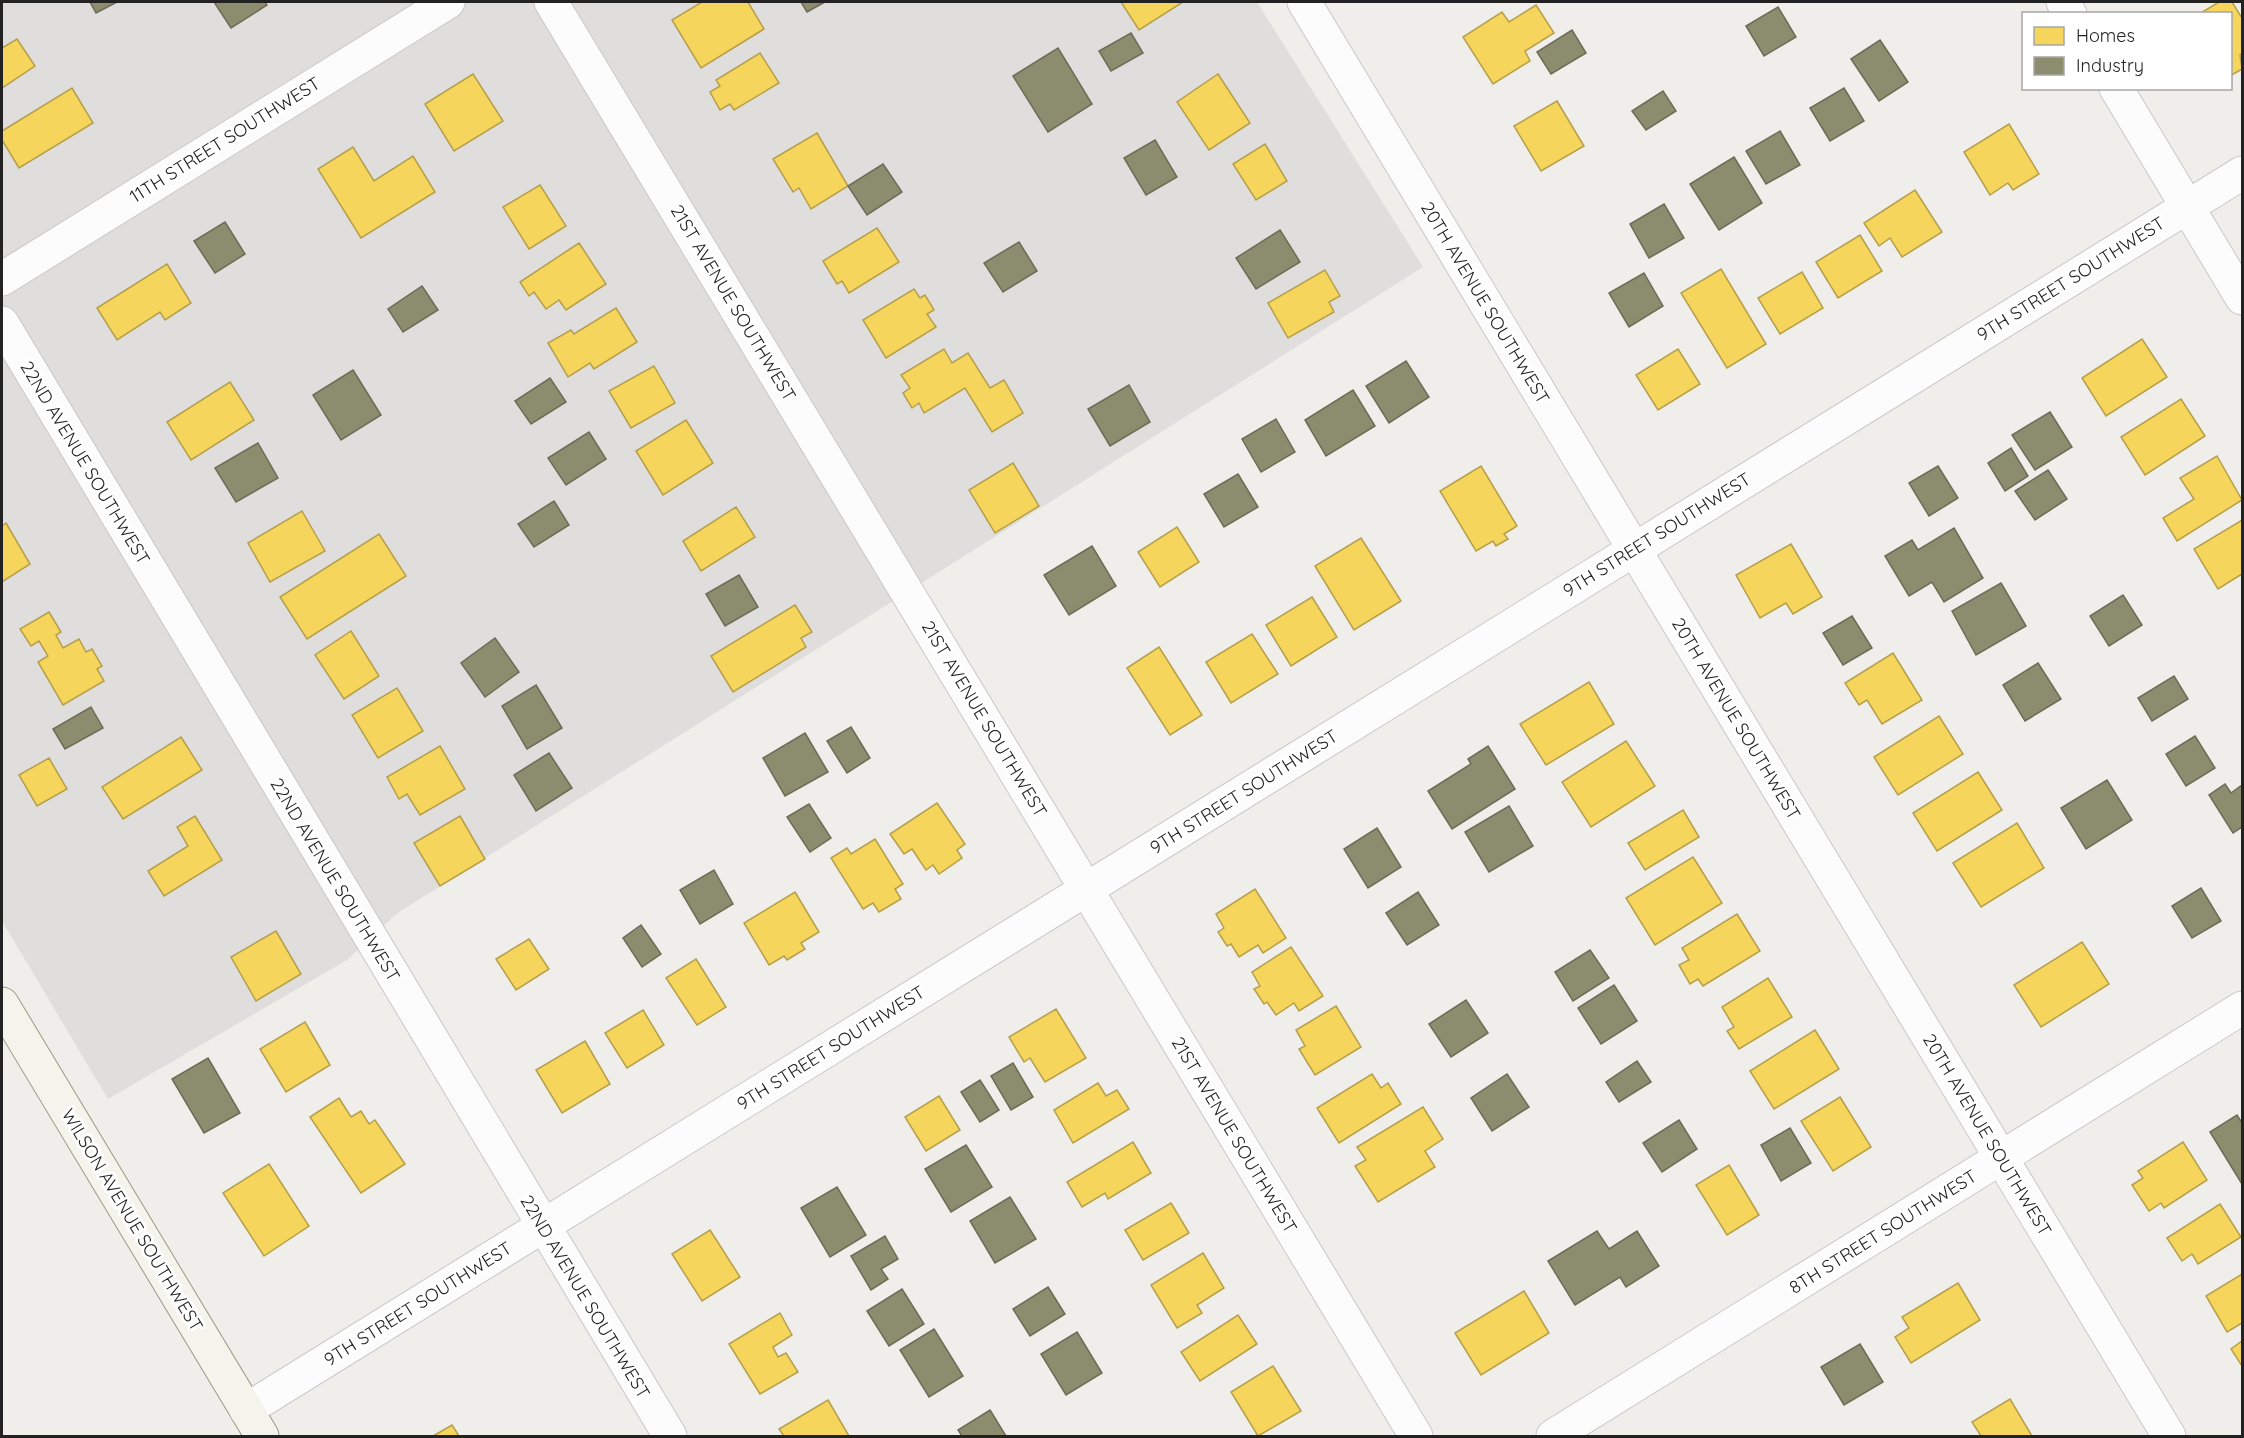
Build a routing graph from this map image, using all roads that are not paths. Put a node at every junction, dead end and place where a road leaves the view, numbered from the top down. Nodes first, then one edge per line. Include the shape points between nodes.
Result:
1 (448, 2) edge
2 (551, 2) edge
3 (1304, 2) edge
4 (2116, 90) edge
5 (2242, 173) edge
6 (2187, 207) junction
7 (2, 279) edge
8 (2242, 298) edge
9 (2, 323) edge
10 (1634, 550) junction
11 (1086, 889) junction
12 (2, 1004) edge
13 (2242, 1008) edge
14 (2001, 1158) junction
15 (543, 1226) junction
16 (254, 1424) edge
17 (670, 1437) edge
18 (1416, 1437) edge
19 (1553, 1437) edge
20 (2169, 1437) edge

1 - 7 street, 11TH STREET SOUTHWEST
2 - 11 street, 21ST AVENUE SOUTHWEST
3 - 10 street, 20TH AVENUE SOUTHWEST
4 - 6 street
5 - 6 street, 9TH STREET SOUTHWEST
6 - 8 street
6 - 10 street, 9TH STREET SOUTHWEST
9 - 15 street, 22ND AVENUE SOUTHWEST
10 - 11 street, 9TH STREET SOUTHWEST
10 - 14 street, 20TH AVENUE SOUTHWEST
11 - 15 street, 9TH STREET SOUTHWEST
11 - 18 street, 21ST AVENUE SOUTHWEST
12 - 16 main road, WILSON AVENUE SOUTHWEST
13 - 14 street, 8TH STREET SOUTHWEST
14 - 19 street, 8TH STREET SOUTHWEST
14 - 20 street, 20TH AVENUE SOUTHWEST
15 - 16 street, 9TH STREET SOUTHWEST
15 - 17 street, 22ND AVENUE SOUTHWEST

